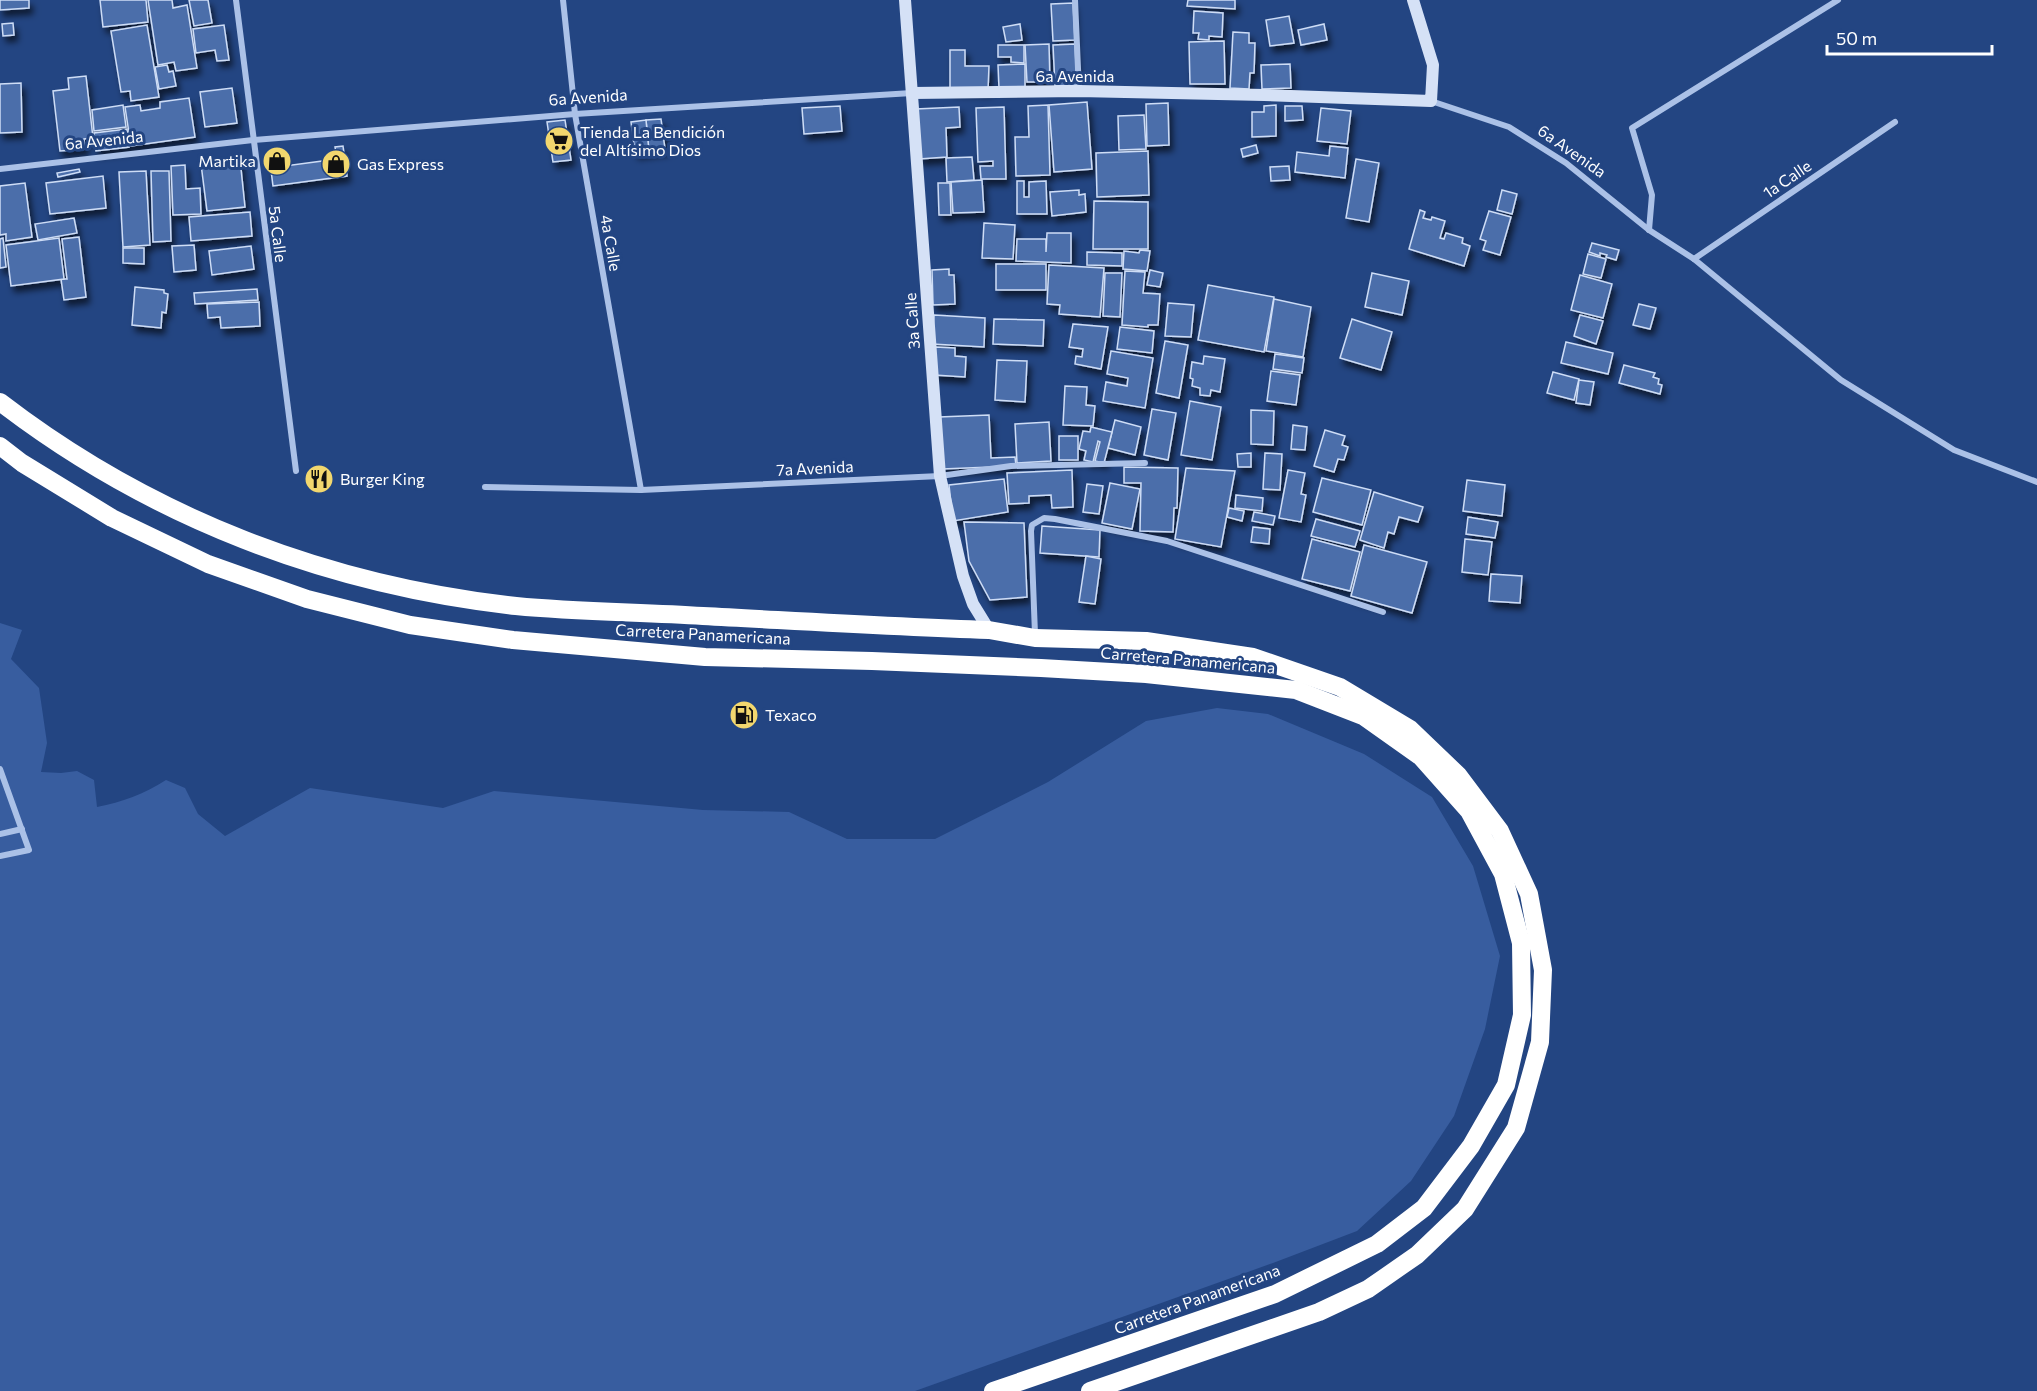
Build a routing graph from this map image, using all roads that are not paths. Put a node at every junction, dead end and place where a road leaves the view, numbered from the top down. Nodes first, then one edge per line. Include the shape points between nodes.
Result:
1 (236, 0) edge
2 (563, 0) edge
3 (905, 0) edge
4 (1075, 0) edge
5 (1413, 0) edge
6 (1838, 0) edge
7 (1079, 92) junction
8 (912, 93) junction
9 (1431, 101) junction
10 (575, 114) junction
11 (1895, 122) dead end
12 (253, 140) junction
13 (0, 169) edge
14 (1649, 230) junction
15 (1694, 259) junction
16 (0, 402) edge
17 (0, 446) edge
18 (1145, 463) dead end
19 (296, 471) dead end
20 (940, 476) junction
21 (2037, 482) edge
22 (485, 487) dead end
23 (641, 490) junction
24 (1383, 612) dead end
25 (989, 630) junction
26 (1035, 638) junction
27 (0, 769) edge
28 (22, 829) junction
29 (0, 834) edge
30 (0, 856) edge
31 (993, 1391) edge
32 (1090, 1391) edge

1 - 12 street, 5a Calle
2 - 10 street, 4a Calle
3 - 8 street, 3a Calle
4 - 7 street
5 - 9 street via 1433,65
6 - 14 street via 1632,128 1652,195
7 - 8 street, 6a Avenida
7 - 9 street, 6a Avenida
8 - 10 street, 6a Avenida
8 - 20 street, 3a Calle
9 - 14 street, 6a Avenida via 1509,127 1566,163
10 - 12 street, 6a Avenida
10 - 23 street, 4a Calle
11 - 15 street, 1a Calle
12 - 13 street, 6a Avenida
12 - 19 street, 5a Calle
14 - 15 street, 6a Avenida
15 - 21 street, 6a Avenida via 1841,380 1954,450
16 - 25 highway, Carretera Panamericana via 41,434 129,488 221,532 317,566 416,591 517,606
17 - 31 highway, Carretera Panamericana via 112,518 208,564 307,599 410,625 513,640 705,657 1041,668 1146,674 1296,690 1363,716 1421,757 1469,811 1503,874 1521,943 1522,1015 1506,1085 1471,1146 1424,1208 1377,1244 1275,1294
18 - 20 street, 7a Avenida via 1011,466
20 - 23 street, 7a Avenida
20 - 25 street, 3a Calle via 963,576 973,604
22 - 23 street, 7a Avenida
24 - 26 street via 1167,541 1044,518 1032,525 1031,531
25 - 26 highway, Carretera Panamericana
26 - 32 highway, Carretera Panamericana via 1146,641 1253,657 1340,687 1410,729 1458,775 1500,831 1529,894 1543,970 1540,1041 1516,1128 1465,1209 1417,1255 1368,1289 1319,1312
27 - 28 street
28 - 29 street
28 - 30 street via 29,850

